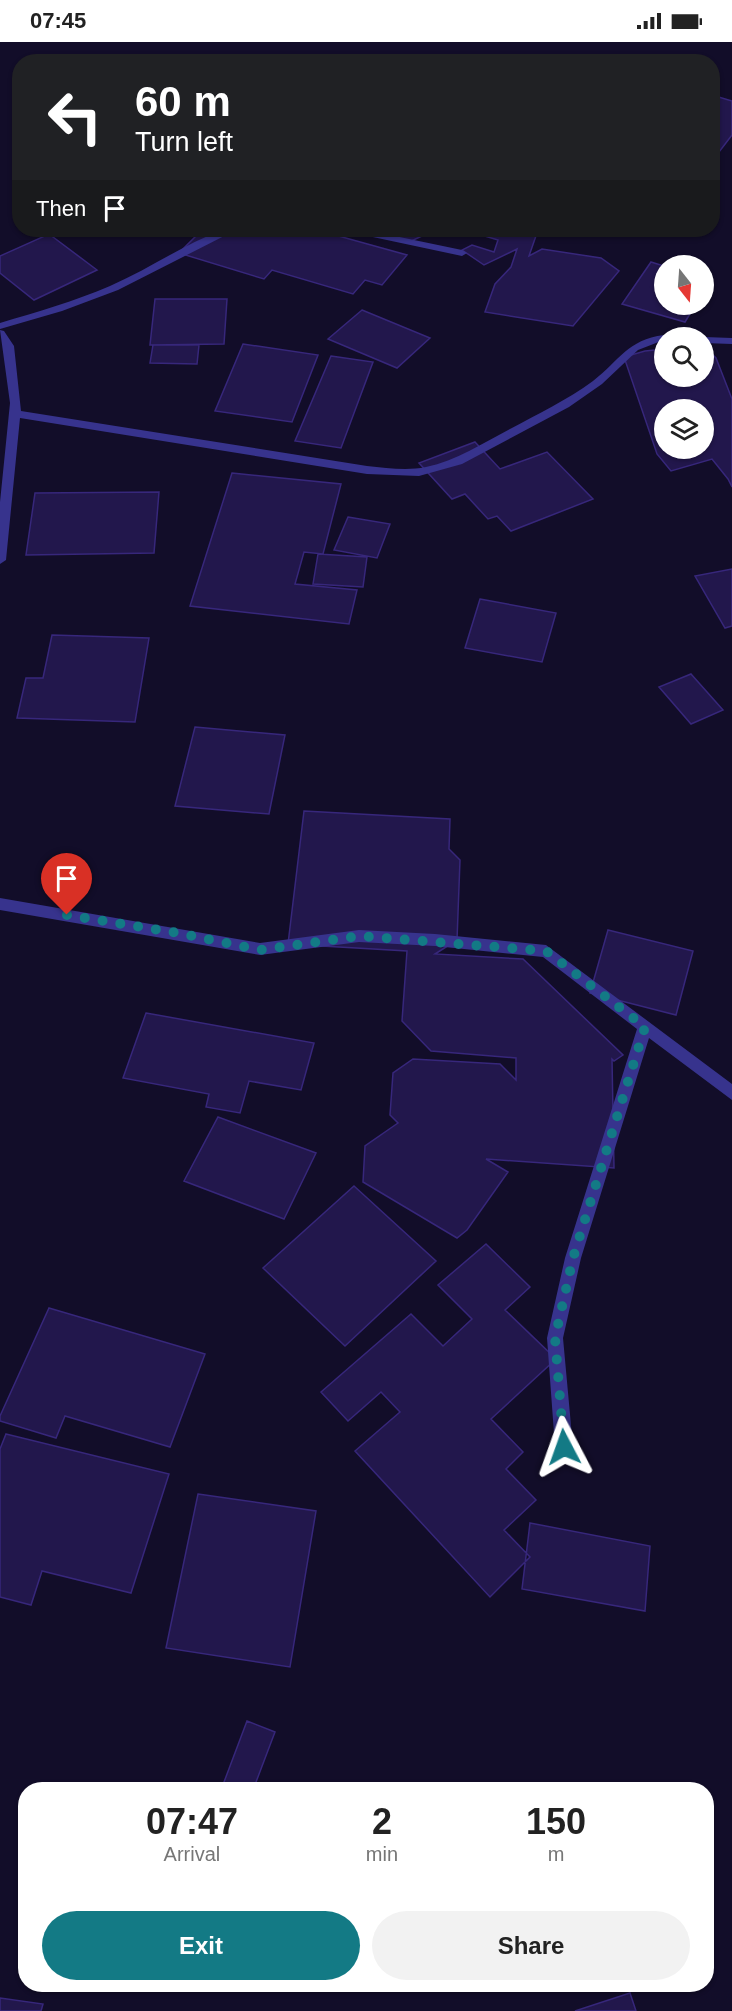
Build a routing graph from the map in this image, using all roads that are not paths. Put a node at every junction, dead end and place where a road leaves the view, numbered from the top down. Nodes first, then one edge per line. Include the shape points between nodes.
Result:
1 (210, 237) edge
2 (387, 237) edge
3 (462, 253) dead end
4 (0, 326) edge
5 (0, 333) edge
6 (654, 340) edge
7 (714, 340) edge
8 (732, 341) edge
9 (15, 414) junction
10 (4, 472) edge
11 (0, 560) edge
12 (0, 904) edge
13 (645, 1027) junction
14 (732, 1093) edge
15 (564, 1447) dead end

1 - 4 street via 116,287 61,309
2 - 3 street
5 - 9 street via 9,346
6 - 9 street via 633,347 599,382 562,406 459,461 409,473 367,470
7 - 8 street
9 - 10 street
10 - 11 street
12 - 13 street via 260,950 360,936 546,951
13 - 14 street
13 - 15 street via 573,1258 555,1338

